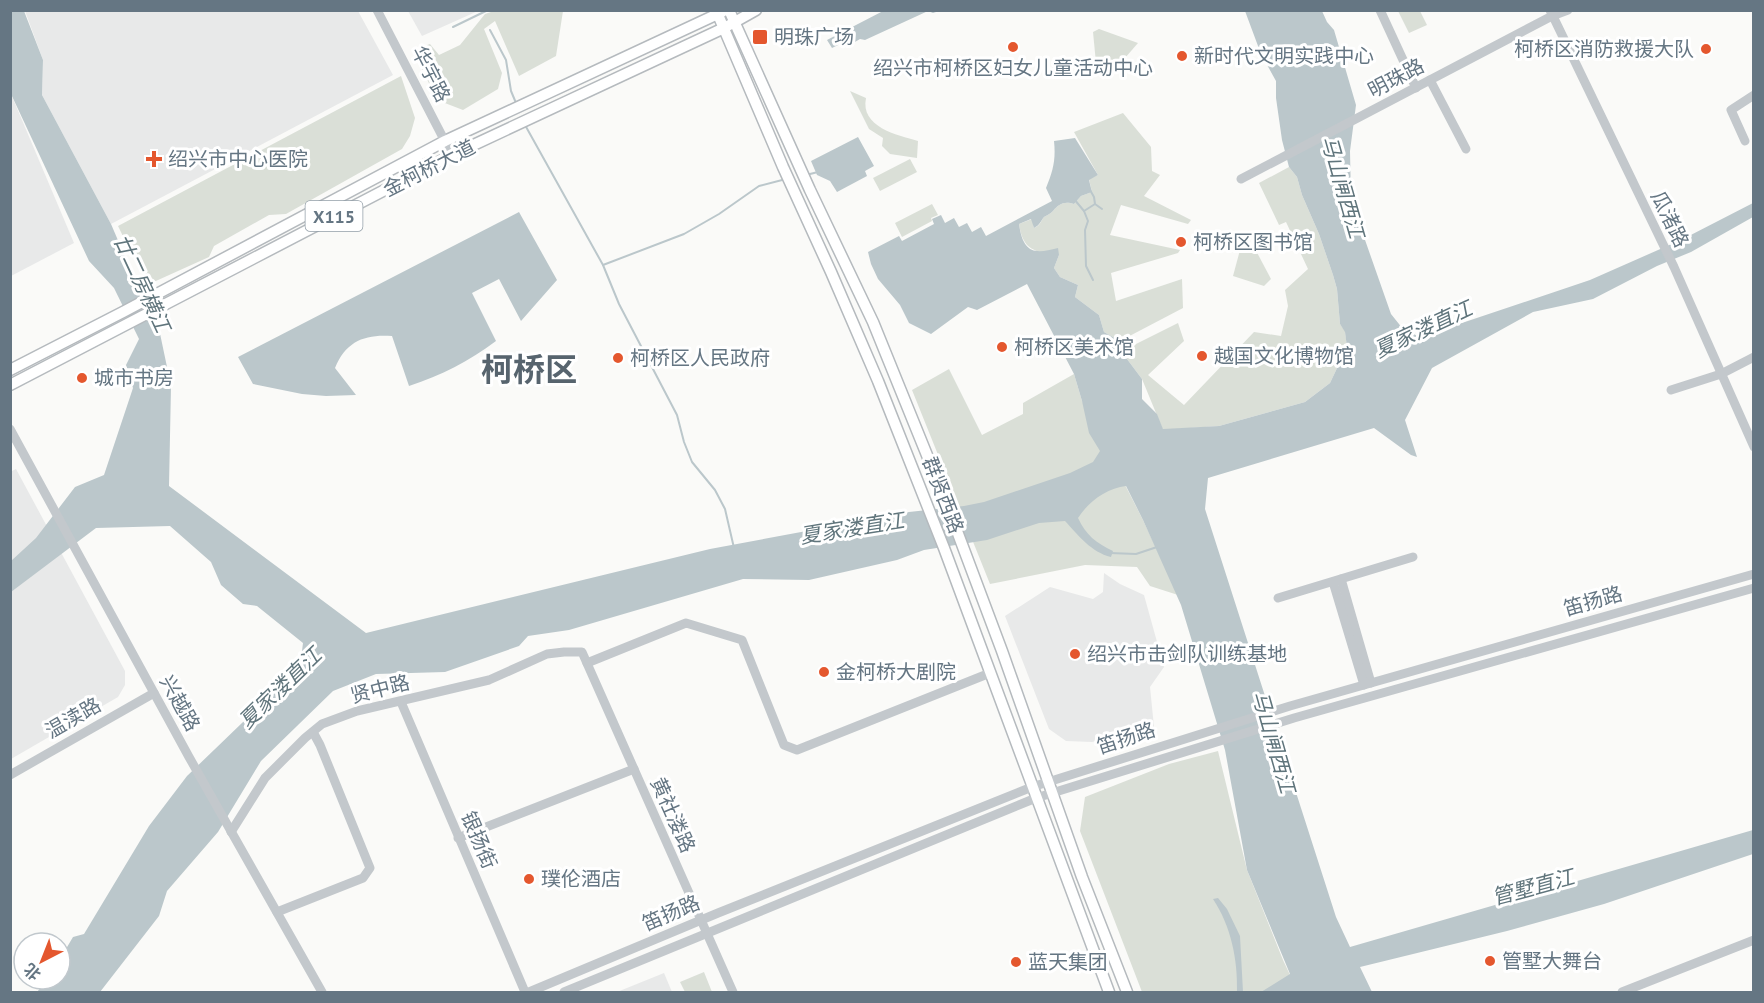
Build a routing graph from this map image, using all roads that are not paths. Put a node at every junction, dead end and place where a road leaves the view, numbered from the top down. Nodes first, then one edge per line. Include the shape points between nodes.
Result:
1 (377, 10) edge
2 (756, 10) edge
3 (1380, 10) edge
4 (1568, 10) edge
5 (722, 12) edge
6 (1551, 13) edge
7 (729, 25) junction
8 (1430, 80) junction
9 (1416, 88) junction
10 (1754, 95) edge
11 (445, 141) junction
12 (1745, 141) dead end
13 (1466, 149) dead end
14 (452, 154) junction
15 (1241, 179) dead end
16 (1754, 357) edge
17 (10, 370) edge
18 (1721, 374) junction
19 (10, 385) edge
20 (1671, 390) dead end
21 (10, 429) edge
22 (1754, 447) edge
23 (1413, 557) dead end
24 (1754, 574) edge
25 (1337, 581) junction
26 (1754, 588) edge
27 (1278, 598) dead end
28 (582, 652) joint
29 (587, 663) junction
30 (990, 673) junction
31 (1367, 684) junction
32 (154, 693) junction
33 (401, 702) junction
34 (313, 732) junction
35 (634, 770) junction
36 (10, 775) edge
37 (1051, 787) junction
38 (1034, 792) junction
39 (229, 829) junction
40 (458, 837) junction
41 (277, 912) junction
42 (700, 920) junction
43 (706, 935) junction
44 (1754, 940) edge
45 (322, 993) edge
46 (527, 993) edge
47 (564, 993) edge
48 (733, 993) edge
49 (1109, 993) edge
50 (1127, 993) edge
51 (1622, 993) edge

1 - 11 street, 华宇路
2 - 7 main road, 金柯桥大道 / X115
3 - 9 street
4 - 6 street, 明珠路
5 - 7 main road, 群贤西路
5 - 11 main road, 金柯桥大道 / X115
6 - 8 street, 明珠路
6 - 18 street, 瓜渚路 via 1674,267
7 - 14 main road, 金柯桥大道 / X115
7 - 30 main road, 群贤西路 via 783,167 929,508
7 - 37 main road, 群贤西路 via 873,322 948,507
8 - 9 street, 明珠路
8 - 13 street
9 - 15 street, 明珠路
10 - 12 street via 1731,110
11 - 14 street, 华宇路
11 - 17 main road, 金柯桥大道 / X115
14 - 19 main road, 金柯桥大道 / X115
16 - 18 street
18 - 20 street
18 - 22 street, 瓜渚路
21 - 32 street, 兴越路
23 - 25 street
24 - 31 street, 笛扬路
25 - 27 street
25 - 31 street
26 - 37 street, 笛扬路
28 - 29 street, 黄社溇路
28 - 33 street, 贤中路 via 547,654 489,680
29 - 30 street via 687,623 742,640 784,745 797,750
29 - 35 street, 黄社溇路
30 - 38 main road, 群贤西路
31 - 37 street, 笛扬路 via 1204,733
32 - 36 street, 温渎路
32 - 39 street, 兴越路
33 - 34 street, 贤中路 via 357,711 322,724
33 - 40 street, 银扬街
34 - 39 street, 贤中路 via 265,778
34 - 41 street via 370,868 363,878
35 - 40 street
35 - 42 street, 黄社溇路
37 - 38 street, 笛扬路
37 - 50 main road, 群贤西路
38 - 42 street, 笛扬路
38 - 43 street, 笛扬路
38 - 49 main road, 群贤西路
39 - 41 street, 兴越路
40 - 46 street, 银扬街
41 - 45 street, 兴越路
42 - 43 street, 黄社溇路
42 - 46 street, 笛扬路
43 - 47 street, 笛扬路
43 - 48 street, 黄社溇路
44 - 51 street

